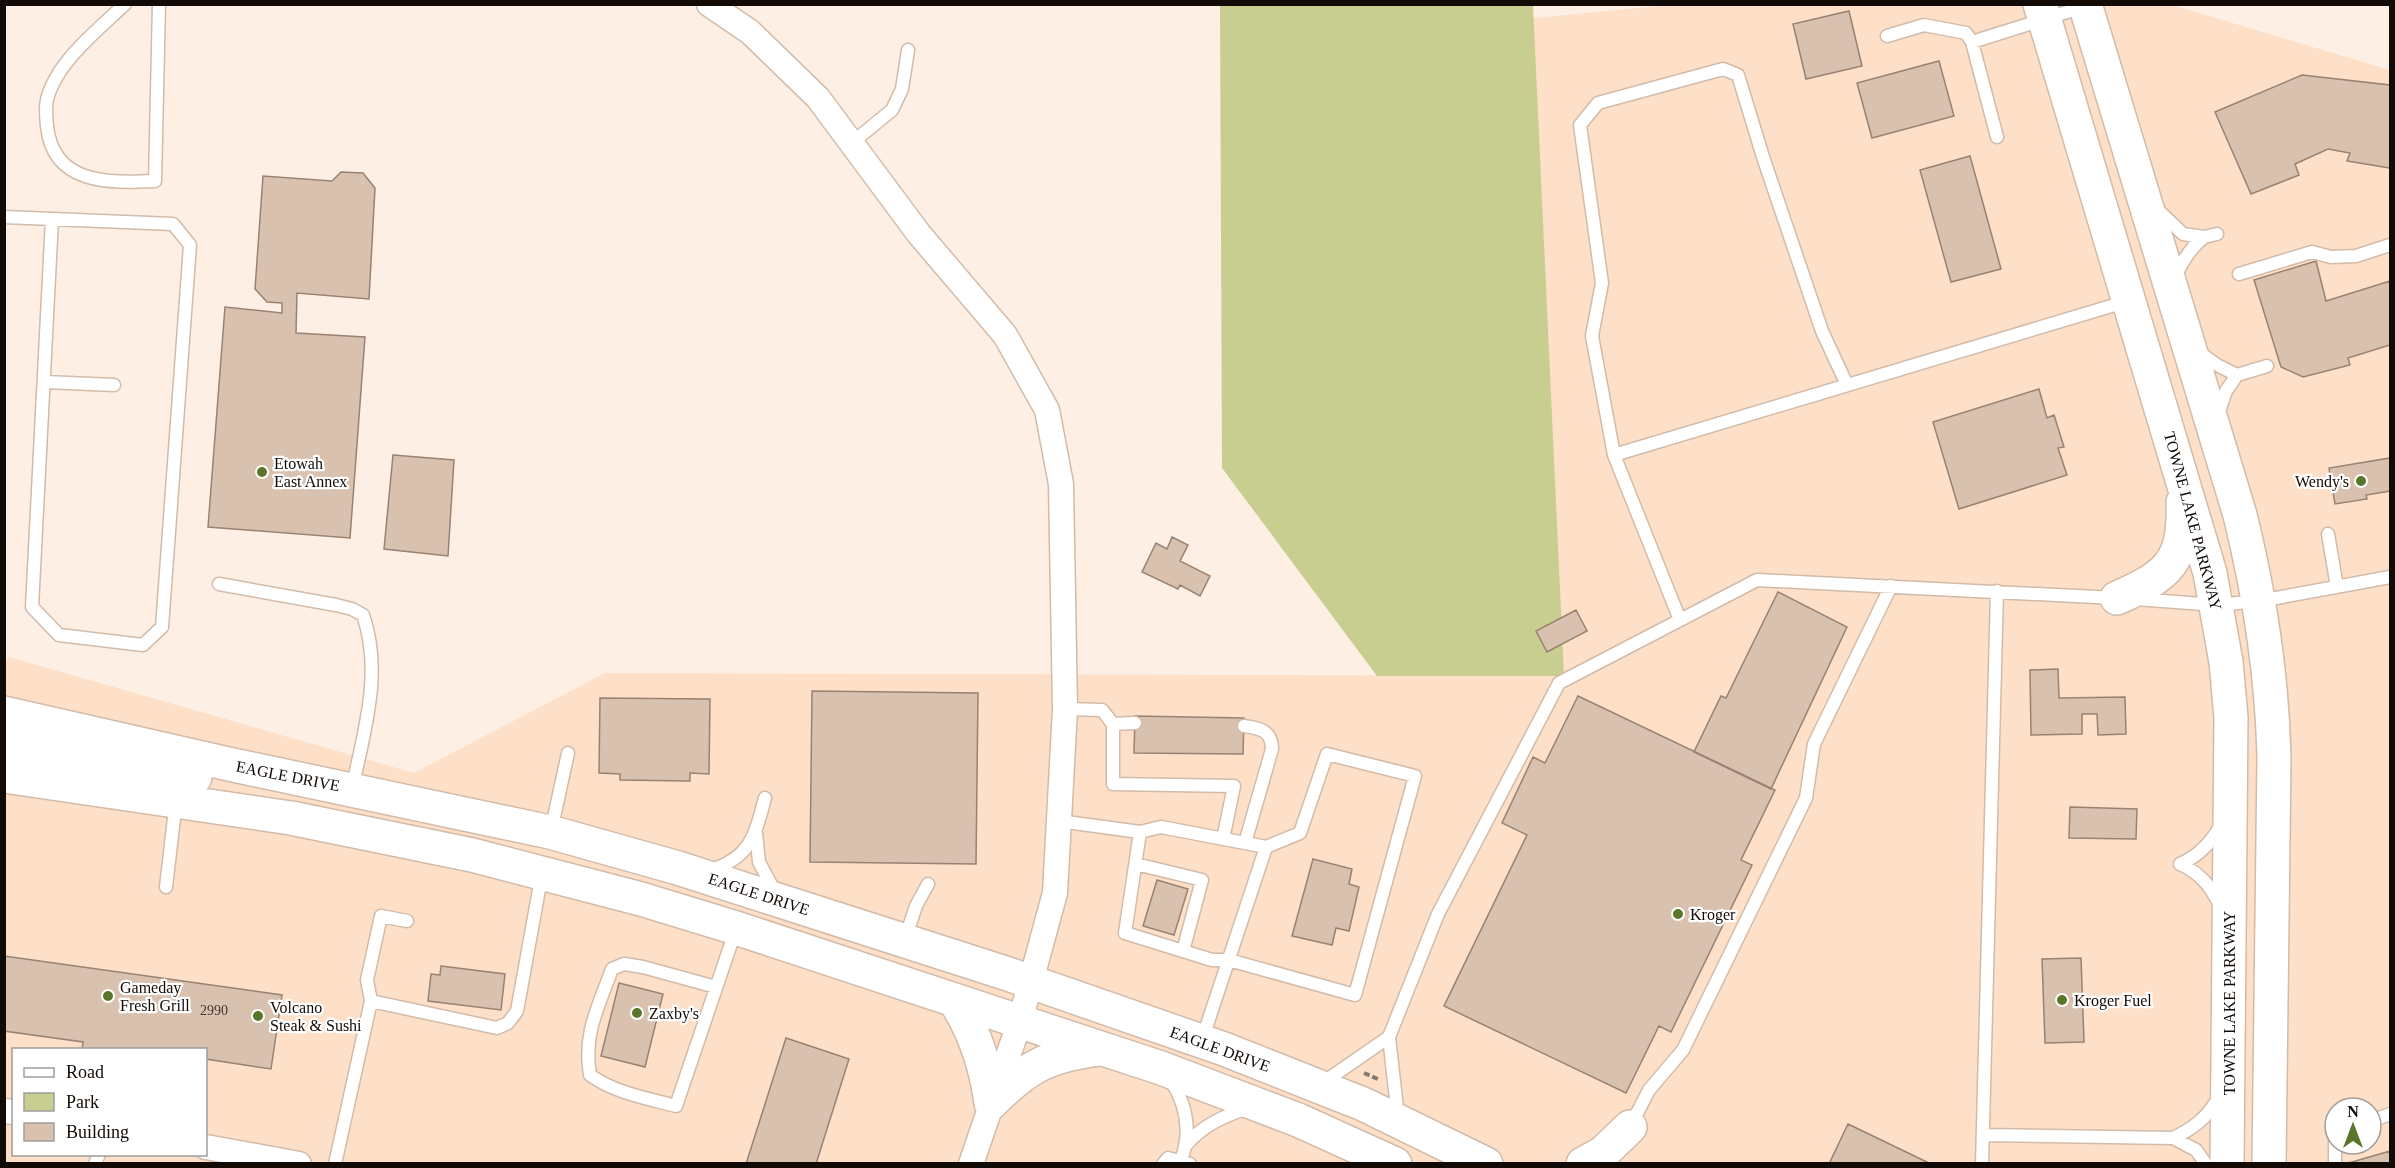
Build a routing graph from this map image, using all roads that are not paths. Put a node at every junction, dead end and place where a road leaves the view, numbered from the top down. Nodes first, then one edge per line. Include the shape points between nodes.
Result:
1 (125, 4) edge
2 (159, 4) edge
3 (709, 4) edge
4 (2086, 5) edge
5 (2042, 12) edge
6 (1887, 36) dead end
7 (1972, 42) junction
8 (908, 50) dead end
9 (1997, 137) dead end
10 (853, 142) junction
11 (2141, 187) junction
12 (4, 217) edge
13 (52, 219) junction
14 (2391, 245) edge
15 (2239, 274) dead end
16 (2172, 290) junction
17 (2130, 301) junction
18 (2187, 339) junction
19 (2267, 366) dead end
20 (2236, 375) junction
21 (45, 382) junction
22 (114, 385) dead end
23 (1847, 385) junction
24 (2214, 427) junction
25 (1614, 455) junction
26 (2181, 473) junction
27 (2328, 534) dead end
28 (2391, 577) edge
29 (219, 584) dead end
30 (1891, 586) junction
31 (2337, 587) junction
32 (1997, 591) junction
33 (2117, 598) junction
34 (2260, 601) junction
35 (2216, 605) junction
36 (1680, 620) junction
37 (4, 688) edge
38 (1065, 709) junction
39 (4, 713) edge
40 (42, 722) junction
41 (1135, 723) dead end
42 (1113, 724) junction
43 (1244, 726) dead end
44 (4, 743) edge
45 (568, 753) dead end
46 (4, 776) edge
47 (290, 776) junction
48 (352, 789) junction
49 (765, 798) dead end
50 (176, 800) junction
51 (2231, 809) junction
52 (1059, 821) junction
53 (550, 832) junction
54 (756, 832) junction
55 (1140, 832) junction
56 (1223, 839) junction
57 (1245, 843) junction
58 (1266, 847) junction
59 (1136, 864) junction
60 (542, 872) junction
61 (694, 873) junction
62 (928, 884) dead end
63 (166, 886) dead end
64 (782, 901) junction
65 (407, 921) dead end
66 (2229, 927) junction
67 (736, 928) junction
68 (905, 940) junction
69 (1183, 951) junction
70 (1229, 960) junction
71 (1031, 981) junction
72 (716, 987) junction
73 (371, 1001) junction
74 (955, 1001) junction
75 (1020, 1021) junction
76 (1389, 1037) junction
77 (1201, 1041) junction
78 (1103, 1048) junction
79 (1161, 1068) junction
80 (2228, 1083) junction
81 (1317, 1086) junction
82 (991, 1103) junction
83 (1260, 1105) junction
84 (1398, 1121) junction
85 (1630, 1127) junction
86 (1983, 1135) junction
87 (2173, 1138) junction
88 (1186, 1145) junction
89 (207, 1147) edge
90 (1165, 1161) edge
91 (1185, 1162) edge
92 (299, 1164) edge
93 (335, 1164) edge
94 (971, 1164) edge
95 (1395, 1164) edge
96 (1486, 1164) edge
97 (1583, 1164) edge
98 (1613, 1164) edge
99 (1982, 1164) edge
100 (2206, 1164) edge
101 (2227, 1164) edge
102 (2269, 1164) edge

1 - 2 lane via 56,76 45,102 48,140 67,169 125,183 155,181
3 - 10 street via 750,32 818,98
4 - 5 lane
4 - 11 street
5 - 7 lane
5 - 17 street, TOWNE LAKE PARKWAY
6 - 7 lane via 1930,25 1962,31
7 - 9 lane
8 - 10 lane via 902,89 892,110
10 - 38 street via 919,234 1005,335 1047,411 1061,484
11 - 16 street
11 - 16 lane via 2170,224 2183,234 2210,236 2196,244 2183,260
12 - 13 lane
13 - 21 lane
13 - 21 lane via 173,224 190,245 162,627 143,645 59,635 32,607
14 - 15 lane via 2356,256 2331,257 2313,252
16 - 18 street
17 - 23 lane
17 - 26 street, TOWNE LAKE PARKWAY
18 - 20 lane via 2201,354
18 - 24 street
19 - 20 lane
20 - 24 lane
21 - 22 lane
23 - 25 lane
23 - 25 lane via 1822,331 1738,75 1723,69 1598,103 1580,125 1602,283 1592,336
24 - 34 street
25 - 36 lane
26 - 33 street via 2183,519 2181,541 2173,561 2148,584
26 - 35 street, TOWNE LAKE PARKWAY
27 - 31 lane
28 - 31 lane
29 - 48 lane via 336,605 363,615 372,677
30 - 32 lane
30 - 36 lane via 1757,580
30 - 85 lane via 1814,744 1806,798 1683,1050 1648,1090
31 - 34 lane
32 - 33 lane
32 - 86 lane
33 - 35 lane
34 - 35 lane
34 - 102 street via 2273,703 2274,757
35 - 51 street, TOWNE LAKE PARKWAY via 2231,718
36 - 76 lane via 1559,683 1438,914
37 - 40 street via 18,705
38 - 42 lane via 1102,710
38 - 52 street
39 - 40 street, EAGLE DRIVE
40 - 47 street, EAGLE DRIVE
41 - 42 lane
42 - 56 lane via 1113,784 1234,786
43 - 57 lane via 1255,727 1272,739
44 - 47 street via 179,775
45 - 53 lane
46 - 50 street
47 - 48 street, EAGLE DRIVE
48 - 53 street, EAGLE DRIVE
49 - 54 lane
50 - 60 street via 397,838
50 - 63 lane
51 - 66 street, TOWNE LAKE PARKWAY
51 - 66 lane via 2212,840 2180,864 2205,880
52 - 55 lane
52 - 71 street via 1055,894
53 - 61 street, EAGLE DRIVE
54 - 61 lane via 747,849 731,862
54 - 64 lane via 759,862
55 - 56 lane via 1161,827
55 - 59 lane
56 - 57 lane
57 - 58 lane
58 - 70 lane
58 - 70 lane via 1300,833 1327,754 1415,776 1355,995
59 - 69 lane via 1125,933
59 - 69 lane via 1202,880
60 - 67 street
60 - 73 lane via 517,1011 508,1023 497,1028
61 - 64 street, EAGLE DRIVE
62 - 68 lane
64 - 68 street, EAGLE DRIVE
65 - 73 lane via 381,916 366,980
66 - 80 street, TOWNE LAKE PARKWAY
67 - 72 lane
67 - 74 street
68 - 71 street, EAGLE DRIVE
69 - 70 lane via 1212,960
70 - 77 lane
71 - 75 street
71 - 77 street, EAGLE DRIVE
72 - 72 lane via 643,967 624,964 612,969 588,1034 590,1076 628,1094 675,1106
73 - 93 lane
74 - 75 street
74 - 82 street via 981,1054
75 - 78 street
75 - 82 street
76 - 81 lane
76 - 84 lane
77 - 81 street, EAGLE DRIVE
78 - 79 street
78 - 82 street via 1058,1056 1034,1066
79 - 83 street
79 - 88 lane via 1184,1106
80 - 87 lane via 2206,1117
80 - 101 street, TOWNE LAKE PARKWAY
81 - 84 street, EAGLE DRIVE
82 - 94 street
83 - 88 lane via 1209,1124
83 - 95 street via 1342,1147
84 - 96 street, EAGLE DRIVE
85 - 97 street via 1603,1153
85 - 98 lane
86 - 87 lane
86 - 99 lane
87 - 100 lane via 2196,1150
88 - 91 lane
89 - 92 street
90 - 91 lane

